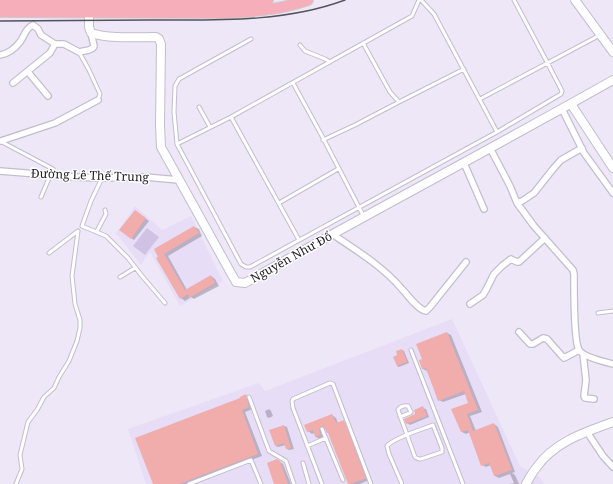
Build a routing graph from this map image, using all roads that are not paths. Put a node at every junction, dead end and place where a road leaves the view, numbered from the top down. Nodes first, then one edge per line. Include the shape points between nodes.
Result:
1 (268, 0) edge
2 (308, 0) edge
3 (420, 0) edge
4 (514, 0) edge
5 (575, 0) edge
6 (113, 1) edge
7 (0, 2) edge
8 (0, 12) edge
9 (89, 12) junction
10 (92, 33) junction
11 (600, 35) junction
12 (251, 39) dead end
13 (363, 43) junction
14 (55, 44) junction
15 (300, 45) dead end
16 (79, 52) junction
17 (613, 52) edge
18 (0, 54) edge
19 (330, 62) junction
20 (548, 63) junction
21 (464, 69) junction
22 (28, 72) junction
23 (613, 80) edge
24 (13, 83) dead end
25 (293, 83) junction
26 (48, 96) dead end
27 (480, 99) junction
28 (98, 100) joint
29 (399, 102) junction
30 (571, 104) junction
31 (199, 107) dead end
32 (562, 109) junction
33 (231, 117) junction
34 (210, 127) junction
35 (497, 132) junction
36 (323, 140) junction
37 (0, 141) edge
38 (177, 144) junction
39 (490, 148) junction
40 (582, 148) junction
41 (464, 163) junction
42 (613, 168) edge
43 (338, 169) junction
44 (0, 171) edge
45 (50, 175) junction
46 (102, 178) junction
47 (180, 180) junction
48 (613, 193) edge
49 (41, 197) dead end
50 (279, 203) junction
51 (517, 203) junction
52 (359, 208) junction
53 (484, 209) dead end
54 (105, 210) dead end
55 (364, 217) junction
56 (82, 226) junction
57 (78, 231) junction
58 (97, 231) junction
59 (332, 234) junction
60 (545, 238) junction
61 (299, 240) junction
62 (49, 253) dead end
63 (466, 262) dead end
64 (136, 268) junction
65 (120, 277) dead end
66 (165, 303) dead end
67 (470, 304) dead end
68 (613, 311) edge
69 (598, 313) dead end
70 (519, 332) dead end
71 (411, 350) dead end
72 (581, 352) junction
73 (613, 364) edge
74 (249, 396) dead end
75 (594, 399) dead end
76 (400, 417) junction
77 (613, 422) edge
78 (322, 429) dead end
79 (587, 432) junction
80 (407, 435) junction
81 (326, 438) junction
82 (307, 446) junction
83 (303, 463) dead end
84 (613, 467) edge
85 (343, 480) dead end
86 (371, 483) edge
87 (529, 483) edge
88 (16, 484) edge
89 (189, 484) edge
90 (261, 484) edge
91 (294, 484) edge
92 (309, 484) edge
93 (322, 484) edge
94 (366, 484) edge
95 (402, 484) edge
96 (463, 484) edge

1 - 6 highway via 238,4
2 - 9 highway via 255,12
3 - 13 lane via 412,16
3 - 21 lane via 434,14
4 - 20 lane
5 - 11 street
6 - 7 highway
8 - 9 highway
9 - 10 street via 89,27
10 - 16 street via 93,48
10 - 47 street, Nguyễn Như Đổ via 159,39 161,147
11 - 17 street
11 - 20 lane
12 - 38 lane via 179,79 175,86 174,112
13 - 19 lane
13 - 29 lane via 390,92
14 - 16 street via 64,44
14 - 18 street via 40,35 33,25 19,44 6,54
14 - 22 street via 50,53
15 - 19 lane via 305,51
16 - 28 lane via 100,94
19 - 25 lane
20 - 27 lane
20 - 35 lane via 562,91 561,94
21 - 27 lane
21 - 29 lane
22 - 24 street
22 - 26 street
23 - 30 street, Nguyễn Như Đổ
25 - 33 lane
25 - 36 lane
27 - 35 lane
28 - 37 street via 55,123
29 - 36 lane
30 - 32 street, Nguyễn Như Đổ
30 - 42 street
31 - 34 lane
32 - 39 street, Nguyễn Như Đổ
32 - 40 street
33 - 34 lane
33 - 50 lane
34 - 38 lane
35 - 52 lane
36 - 43 lane
37 - 45 lane via 53,169
38 - 61 lane via 241,264 250,267
39 - 41 street, Nguyễn Như Đổ
39 - 51 street
40 - 48 street
40 - 51 street via 561,160 534,193
41 - 53 street
41 - 55 street, Nguyễn Như Đổ
43 - 50 lane
43 - 52 lane
44 - 45 street, Đường Lê Thế Trung
45 - 46 street, Đường Lê Thế Trung
45 - 49 lane
46 - 47 street, Đường Lê Thế Trung via 145,177
46 - 56 lane
47 - 59 street, Nguyễn Như Đổ via 236,282 245,283
50 - 61 lane
51 - 60 street
52 - 55 lane
52 - 61 lane
54 - 58 lane via 106,214
55 - 59 street, Nguyễn Như Đổ
56 - 57 lane
56 - 58 lane
57 - 62 lane
57 - 88 lane via 72,276 75,304 80,320 77,341 54,388 44,397 28,422 20,455 22,470
58 - 64 lane via 106,236
59 - 63 street via 380,268 424,311
60 - 67 street via 519,262 511,259 502,266 494,274 483,295
60 - 72 street via 573,270 576,339
64 - 65 lane
64 - 66 lane
68 - 69 lane
70 - 72 street via 530,344 543,338 547,339 564,358
71 - 96 lane
72 - 73 street
72 - 75 street via 586,380 584,396
74 - 91 lane via 269,451 286,461
76 - 76 lane via 411,412 407,405 399,408
76 - 80 lane
77 - 79 street
78 - 81 lane
79 - 84 street
79 - 87 street via 560,444 546,456 536,468
80 - 80 lane via 433,425 442,452 417,459
80 - 95 lane via 387,446
81 - 82 lane
81 - 85 lane
82 - 86 lane via 292,401 330,383 333,384
82 - 93 lane
83 - 92 lane
86 - 94 lane
89 - 90 lane via 251,460

